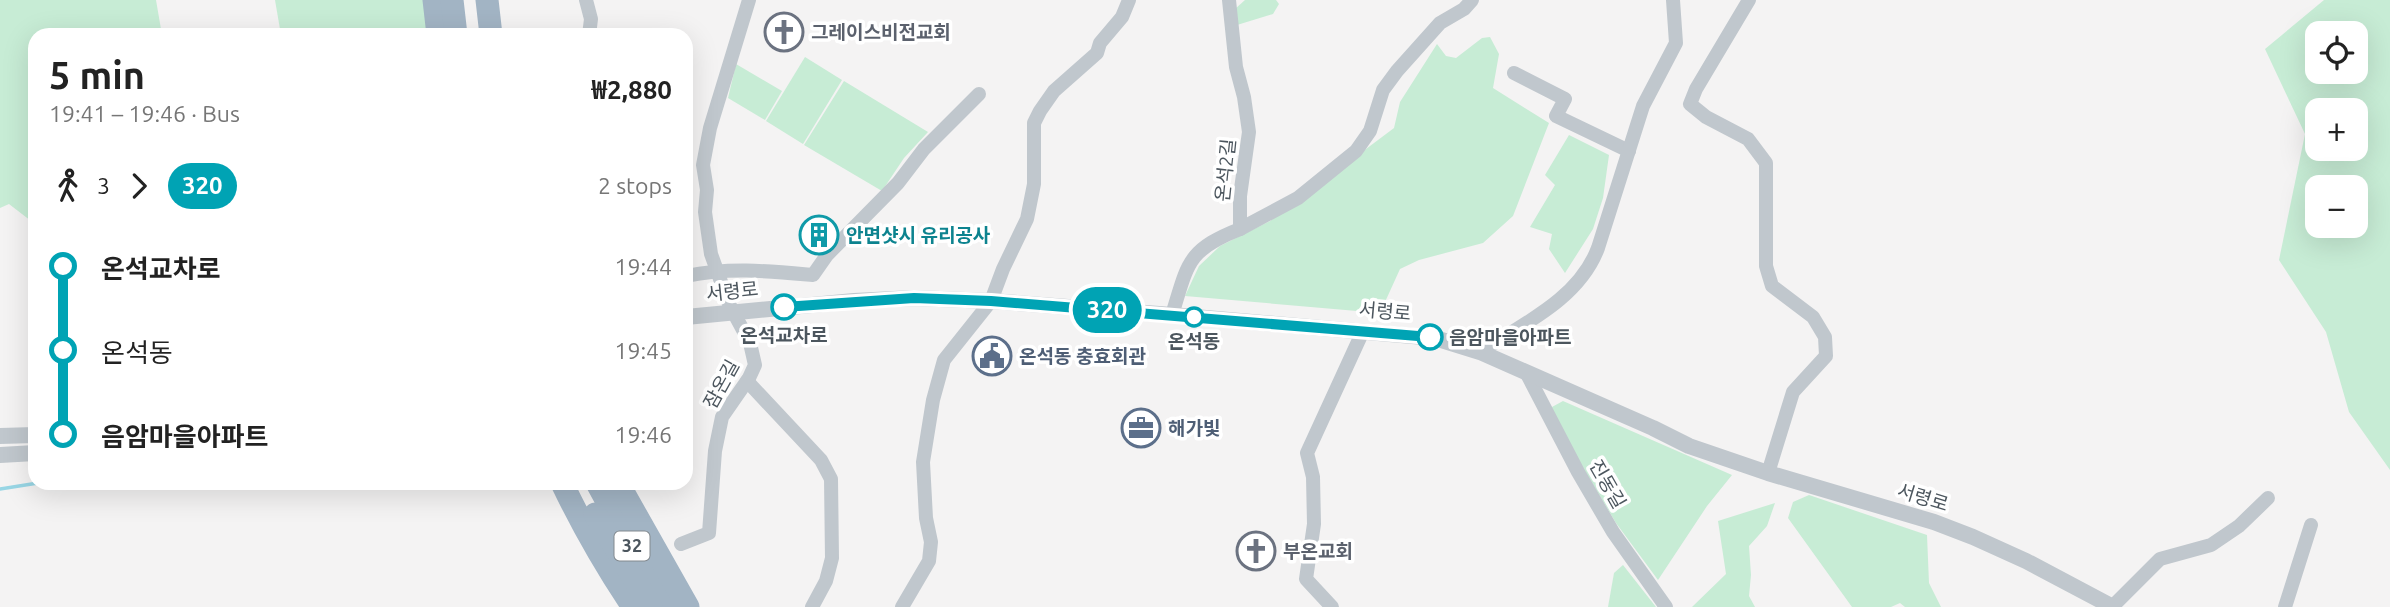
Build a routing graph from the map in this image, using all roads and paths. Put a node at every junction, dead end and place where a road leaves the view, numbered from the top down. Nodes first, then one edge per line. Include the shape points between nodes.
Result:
1 (434, 0) edge
2 (452, 0) edge
3 (468, 0) edge
4 (487, 0) edge
5 (586, 0) edge
6 (749, 0) edge
7 (1129, 0) edge
8 (1228, 0) edge
9 (1472, 0) edge
10 (1673, 0) edge
11 (1749, 0) edge
12 (437, 28) edge
13 (455, 28) edge
14 (470, 28) edge
15 (490, 28) edge
16 (590, 28) edge
17 (1514, 73) dead end
18 (979, 94) dead end
19 (1629, 150) junction
20 (1240, 229) junction
21 (716, 270) junction
22 (693, 275) edge
23 (991, 301) junction
24 (732, 312) junction
25 (1172, 315) junction
26 (693, 316) edge
27 (1363, 331) junction
28 (1479, 352) junction
29 (1527, 374) junction
30 (747, 381) junction
31 (28, 435) edge
32 (0, 436) edge
33 (28, 453) edge
34 (0, 455) edge
35 (1768, 472) junction
36 (565, 490) edge
37 (583, 490) edge
38 (601, 490) edge
39 (622, 490) edge
40 (2268, 498) dead end
41 (2311, 525) dead end
42 (681, 544) dead end
43 (817, 604) edge
44 (634, 607) edge
45 (651, 607) edge
46 (671, 607) edge
47 (688, 607) edge
48 (901, 607) edge
49 (1332, 607) edge
50 (1666, 607) edge
51 (2112, 607) edge
52 (2285, 607) edge

1 - 12 highway
2 - 13 highway
3 - 14 highway
4 - 15 highway
5 - 16 street
6 - 21 street via 703,165 705,212
7 - 23 street via 1097,53 1054,91 1034,123 1029,211
8 - 20 street, 온석2길 via 1249,132
9 - 20 street via 1440,23 1396,71 1382,90 1370,131 1356,151 1298,198
10 - 19 street via 1676,43 1643,106
11 - 35 street via 1690,104 1748,139 1766,163 1766,266 1772,286 1813,317 1825,337 1826,355 1793,392
17 - 19 street via 1565,99 1556,116
18 - 21 street via 813,275
19 - 28 street via 1598,248 1584,274 1562,297
20 - 25 street, 온석2길 via 1197,252
21 - 22 street
21 - 24 street
23 - 24 street, 서령로 via 866,300
23 - 25 street, 서령로
23 - 48 street via 944,360 923,462 929,561
24 - 26 street, 서령로
24 - 30 street, 잠온길 via 755,357
25 - 27 street, 서령로
27 - 28 street, 서령로 via 1435,338
27 - 49 street via 1307,453 1314,524 1306,579
28 - 29 street, 서령로
29 - 35 street, 서령로 via 1689,446
29 - 50 street, 진동길 via 1613,532
30 - 42 street, 잠온길 via 722,417 709,533
30 - 43 street via 821,460 831,479 832,558
31 - 32 street
33 - 34 street
35 - 51 street, 서령로 via 1963,533
36 - 44 highway via 610,573
37 - 45 highway, 32
38 - 46 highway, 32
39 - 47 highway
40 - 51 street via 2211,545 2160,559
41 - 52 street

